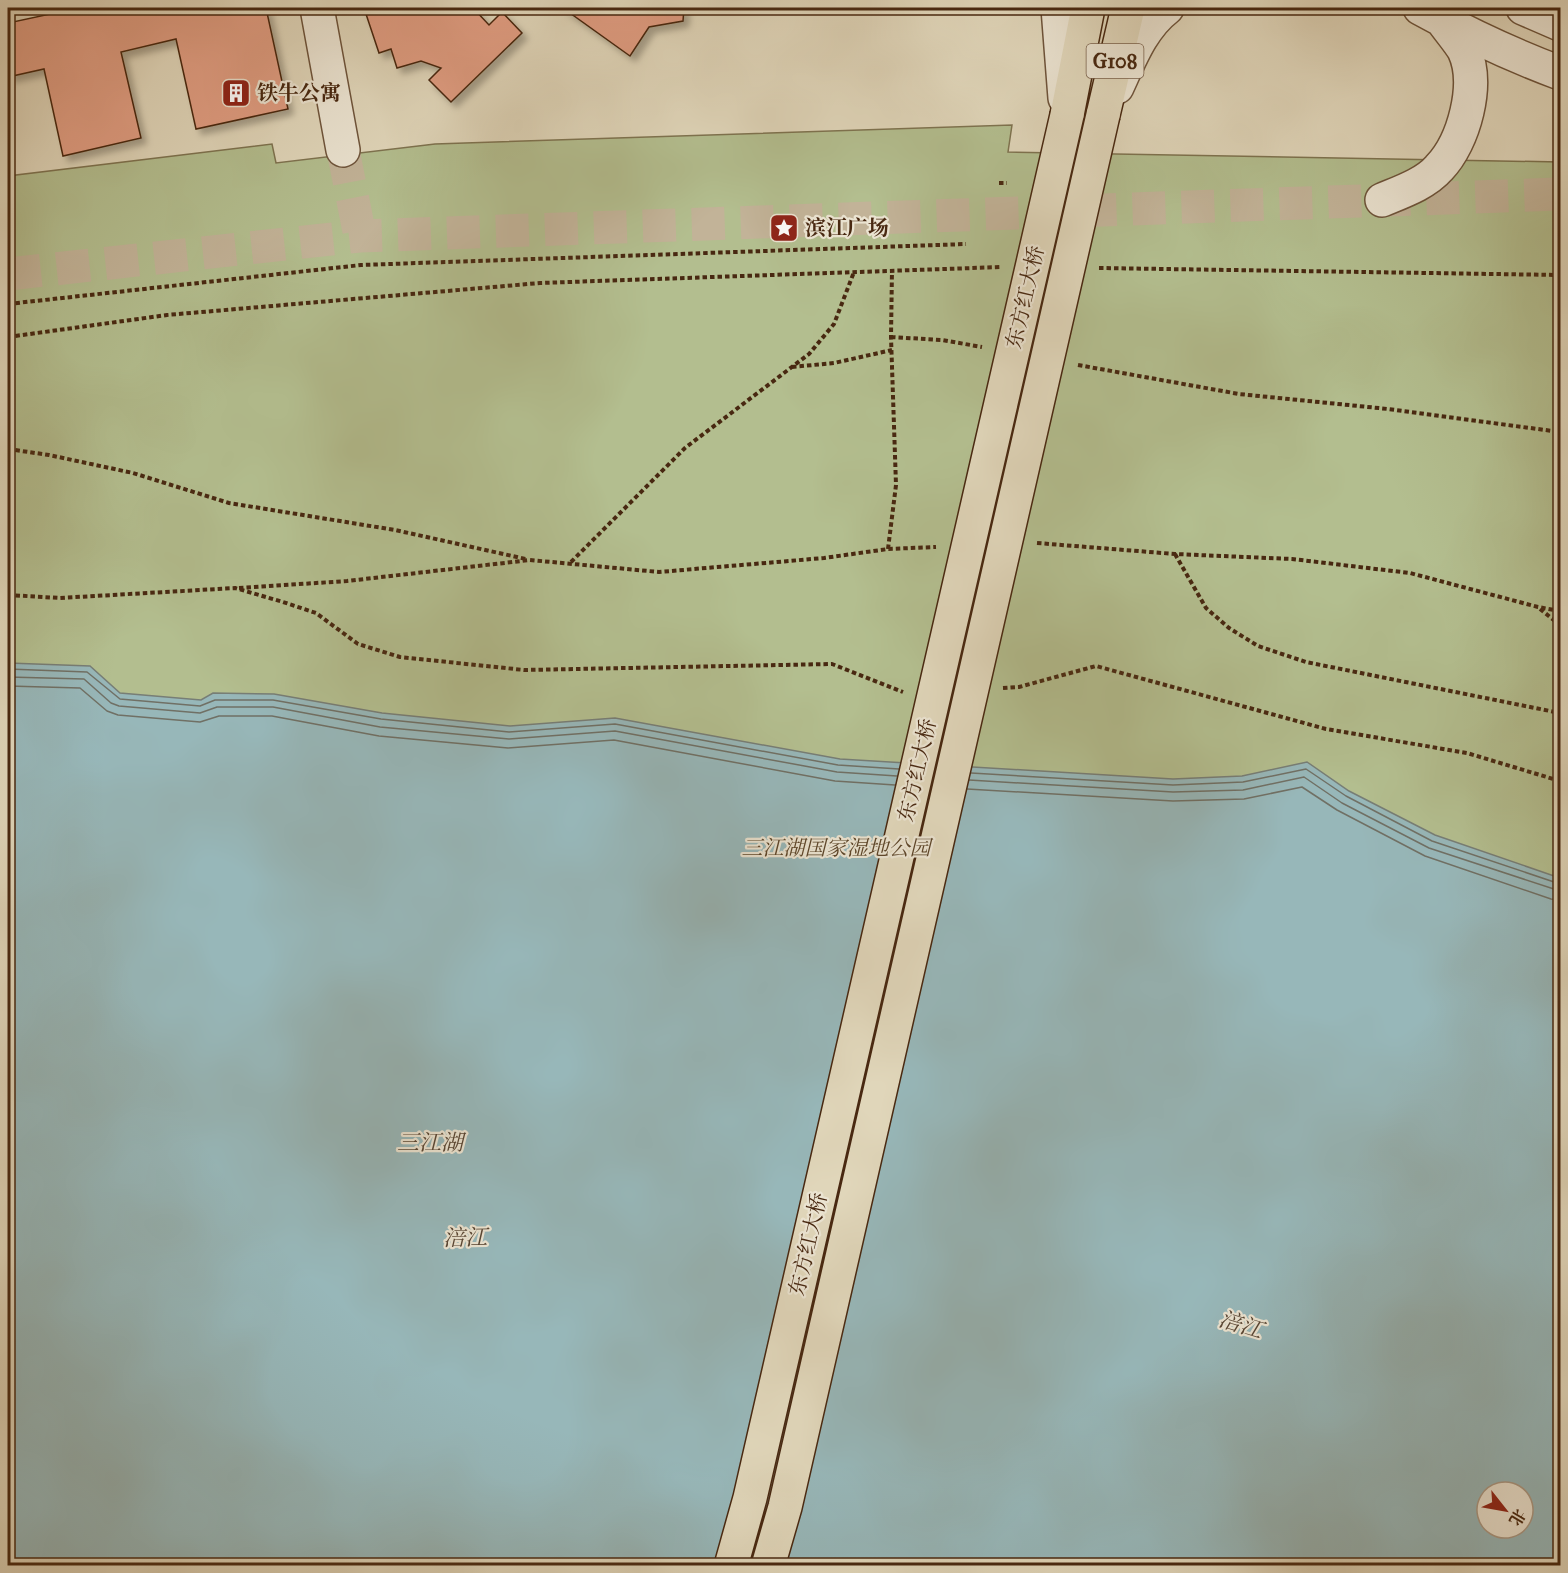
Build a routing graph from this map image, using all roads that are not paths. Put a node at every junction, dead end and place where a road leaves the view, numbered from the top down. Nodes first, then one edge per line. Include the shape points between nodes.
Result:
1 (316, 8) edge
2 (1058, 8) edge
3 (1088, 8) edge
4 (1128, 8) edge
5 (1167, 8) edge
6 (1523, 8) edge
7 (1431, 14) edge
8 (1560, 24) edge
9 (1560, 73) edge
10 (1067, 115) junction
11 (1103, 116) junction
12 (343, 150) tunnel mouth
13 (1382, 200) dead end
14 (731, 1566) edge
15 (768, 1566) edge

1 - 12 street
2 - 10 street
3 - 10 highway, G108
4 - 11 highway, G108
5 - 11 street via 1140,38
6 - 8 street
7 - 9 street
7 - 13 street via 1464,51 1470,81 1468,111 1456,145 1439,169 1413,187
10 - 14 highway, 东方红大桥 / G108, bridge
11 - 15 highway, 东方红大桥 / G108, bridge via 785,1507

